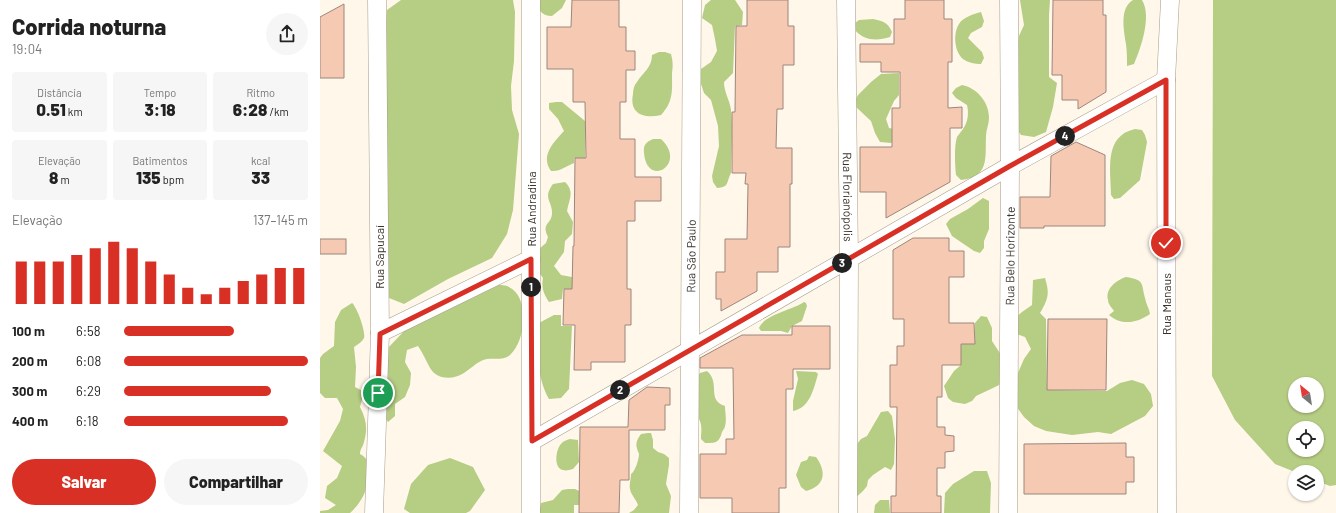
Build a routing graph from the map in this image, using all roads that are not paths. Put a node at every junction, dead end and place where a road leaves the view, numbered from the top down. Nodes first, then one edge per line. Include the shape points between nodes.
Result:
1 (377, 0) edge
2 (531, 0) edge
3 (692, 0) edge
4 (846, 0) edge
5 (1009, 0) edge
6 (1170, 0) edge
7 (1166, 80) junction
8 (1010, 166) junction
9 (531, 259) junction
10 (849, 259) junction
11 (380, 334) junction
12 (691, 350) junction
13 (532, 441) junction
14 (374, 513) edge
15 (531, 513) edge
16 (689, 513) edge
17 (848, 513) edge
18 (1008, 513) edge
19 (1167, 513) edge

1 - 11 street, Rua Sapucaí
2 - 9 street, Rua Andradina
3 - 12 street, Rua São Paulo
4 - 10 street, Rua Florianópolis
5 - 8 street, Rua Belo Horizonte
6 - 7 street, Rua Manaus
7 - 8 street
7 - 19 street, Rua Manaus
8 - 10 street
8 - 18 street, Rua Belo Horizonte
9 - 11 street
9 - 13 street, Rua Andradina
10 - 12 street
10 - 17 street, Rua Florianópolis
11 - 14 street, Rua Sapucaí
12 - 13 street
12 - 16 street, Rua São Paulo
13 - 15 street, Rua Andradina

